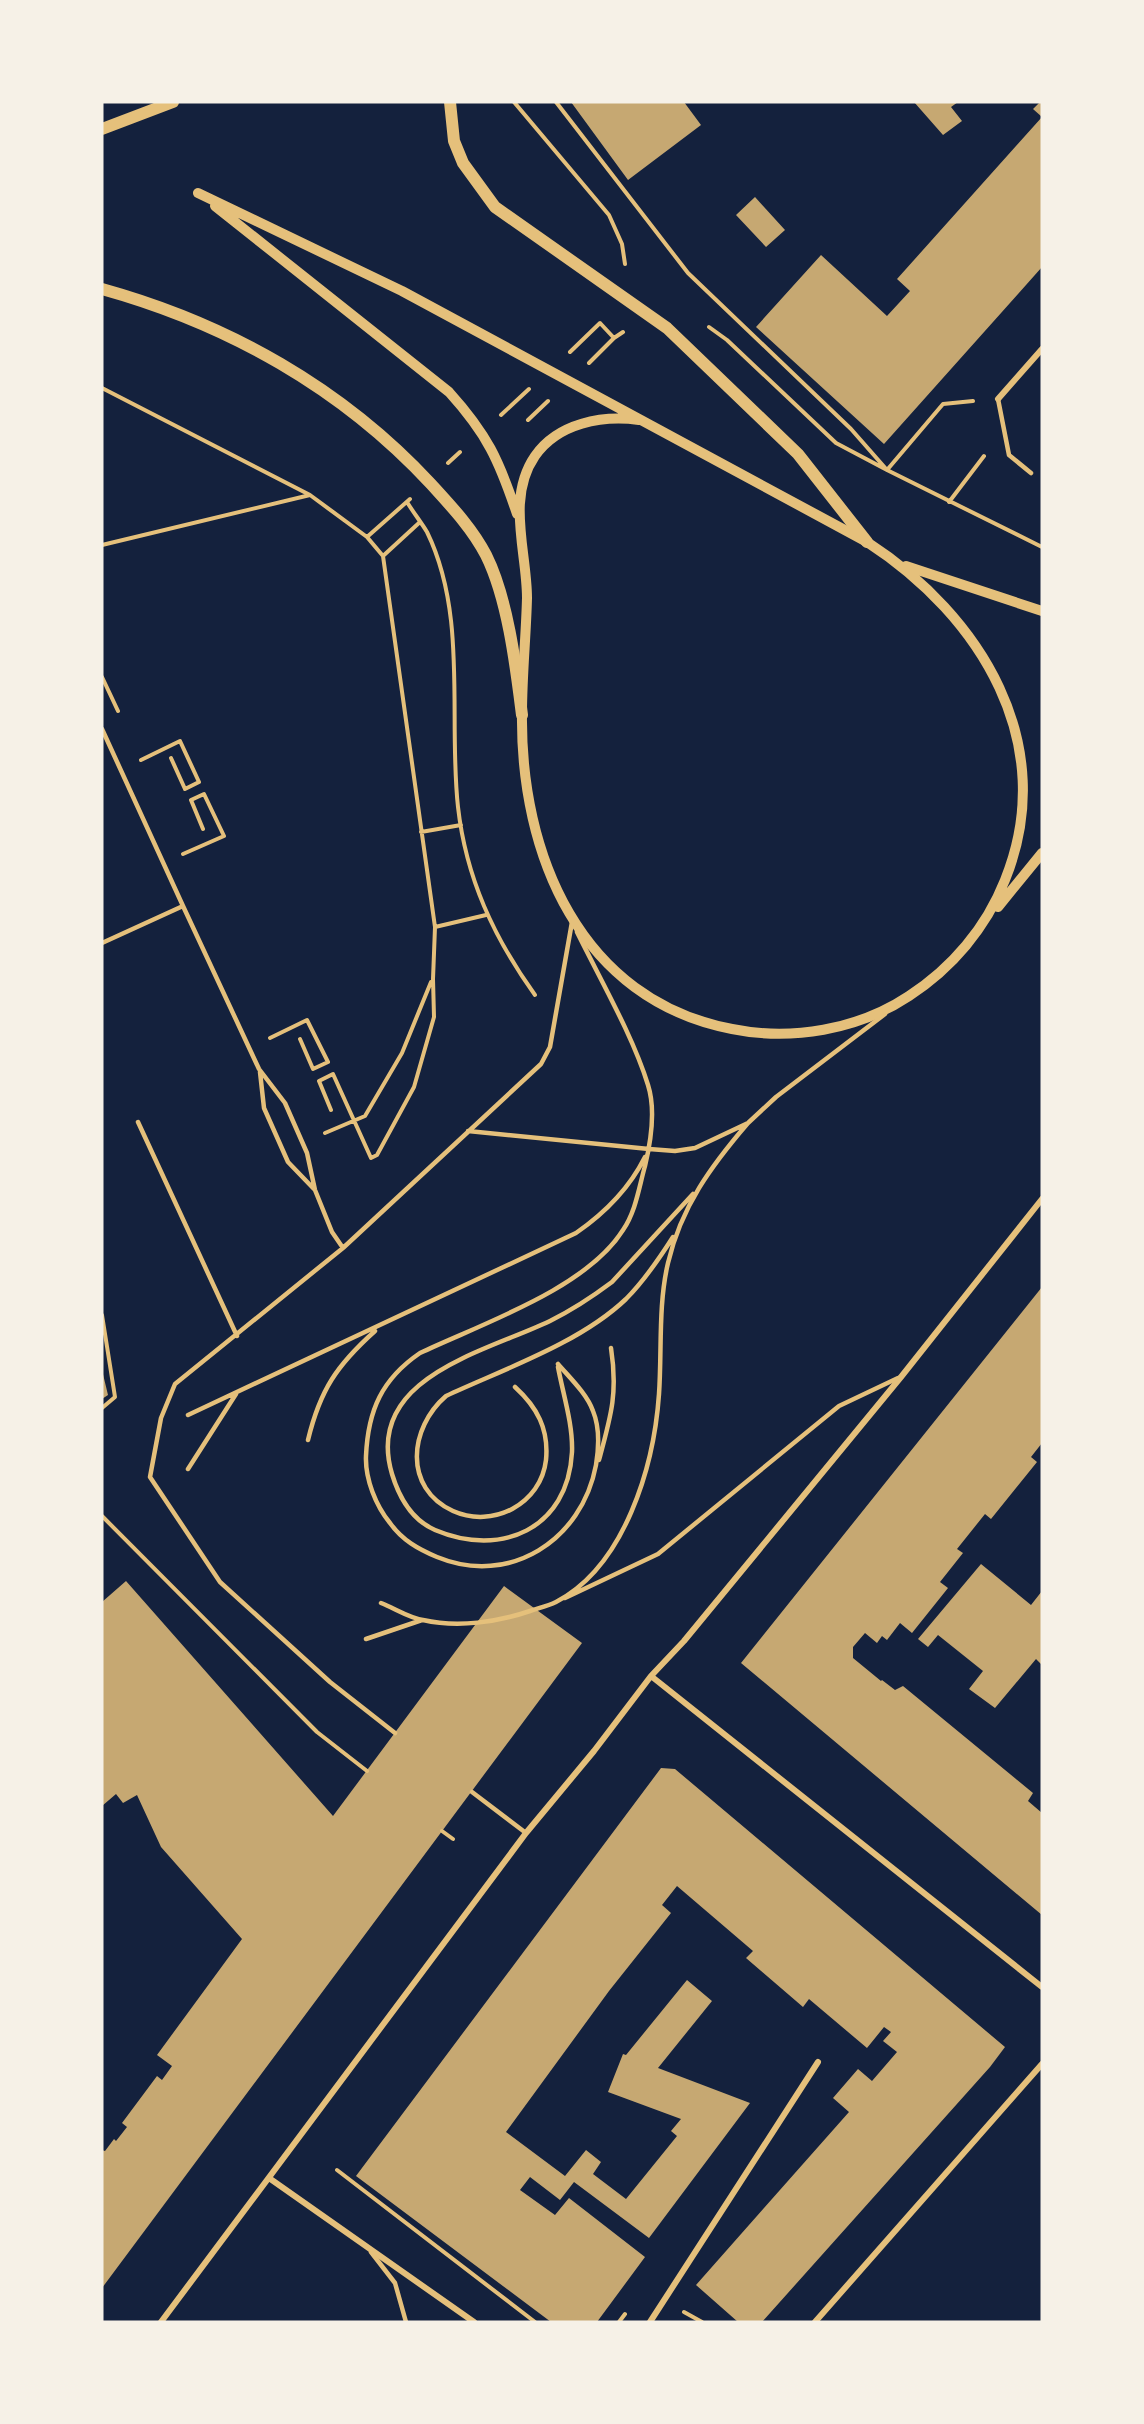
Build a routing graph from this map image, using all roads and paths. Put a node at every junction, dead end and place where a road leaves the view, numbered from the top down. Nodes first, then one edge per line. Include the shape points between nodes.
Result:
1 (173, 102) edge
2 (450, 102) edge
3 (514, 102) edge
4 (556, 102) edge
5 (102, 129) edge
6 (625, 272) dead end
7 (102, 289) edge
8 (606, 317) dead end
9 (600, 323) dead end
10 (1042, 349) edge
11 (102, 387) edge
12 (998, 399) junction
13 (639, 420) junction
14 (1004, 429) junction
15 (836, 443) dead end
16 (887, 470) junction
17 (1030, 473) dead end
18 (310, 495) junction
19 (402, 495) dead end
20 (949, 502) junction
21 (520, 522) junction
22 (381, 526) dead end
23 (367, 537) junction
24 (867, 542) junction
25 (396, 544) dead end
26 (102, 545) edge
27 (1042, 547) edge
28 (383, 556) junction
29 (902, 564) junction
30 (1042, 611) edge
31 (102, 677) edge
32 (522, 715) junction
33 (121, 719) dead end
34 (102, 729) edge
35 (136, 750) dead end
36 (171, 758) dead end
37 (141, 761) junction
38 (146, 771) dead end
39 (461, 825) junction
40 (203, 829) dead end
41 (421, 832) junction
42 (178, 843) dead end
43 (1042, 853) edge
44 (183, 854) junction
45 (188, 865) dead end
46 (183, 906) junction
47 (486, 915) junction
48 (572, 922) junction
49 (984, 924) junction
50 (435, 927) junction
51 (102, 944) edge
52 (432, 979) junction
53 (906, 998) junction
54 (557, 1017) junction
55 (263, 1028) dead end
56 (268, 1039) junction
57 (300, 1039) dead end
58 (273, 1049) dead end
59 (259, 1069) junction
60 (331, 1110) dead end
61 (354, 1120) junction
62 (138, 1122) dead end
63 (748, 1123) junction
64 (468, 1131) junction
65 (324, 1134) dead end
66 (649, 1149) junction
67 (315, 1190) junction
68 (693, 1194) junction
69 (1042, 1199) edge
70 (677, 1231) junction
71 (343, 1248) junction
72 (102, 1315) edge
73 (380, 1328) junction
74 (237, 1336) junction
75 (611, 1348) dead end
76 (901, 1377) junction
77 (515, 1387) dead end
78 (236, 1394) junction
79 (102, 1408) edge
80 (188, 1415) dead end
81 (308, 1440) dead end
82 (188, 1469) dead end
83 (592, 1488) junction
84 (102, 1516) edge
85 (557, 1602) junction
86 (381, 1603) dead end
87 (422, 1620) junction
88 (366, 1639) dead end
89 (651, 1676) junction
90 (395, 1733) dead end
91 (367, 1771) dead end
92 (472, 1792) dead end
93 (442, 1831) dead end
94 (526, 1833) junction
95 (453, 1839) dead end
96 (1042, 1987) edge
97 (818, 2062) dead end
98 (1042, 2064) edge
99 (337, 2170) dead end
100 (269, 2178) junction
101 (367, 2247) junction
102 (161, 2322) edge
103 (406, 2322) edge
104 (474, 2322) edge
105 (535, 2322) edge
106 (650, 2322) edge
107 (814, 2322) edge

1 - 5 main road
2 - 24 main road via 454,141 463,163 495,207 667,328 798,454
3 - 6 path via 609,215 622,244
4 - 16 path via 688,273 851,429
7 - 32 main road via 155,305 265,353 352,410 398,448 465,522 488,558 509,630
8 - 9 path
10 - 12 street
11 - 18 path
12 - 14 lane
12 - 16 path via 943,404
13 - 21 street via 621,417 586,422 566,430 536,453 520,500
13 - 21 street via 402,291 198,193 449,392 475,421 499,462
13 - 24 street
14 - 17 lane via 1009,455
14 - 20 path
15 - 16 path
16 - 20 path
18 - 23 path
18 - 26 path
19 - 39 path via 426,532 449,612 454,757
20 - 27 path
21 - 32 street via 527,580
22 - 23 path
23 - 28 path
24 - 29 street
25 - 28 path
28 - 41 path
29 - 30 street
29 - 49 street via 938,599 979,650 1006,700 1017,732 1024,794 1017,848 999,897
31 - 33 path
32 - 48 street via 537,841
34 - 46 lane
35 - 37 path
36 - 37 path via 185,789 199,782 180,741
37 - 38 path
39 - 41 path
39 - 47 path
40 - 44 path via 191,800 204,794 224,836
41 - 50 path
42 - 44 path
43 - 49 street
44 - 45 path
46 - 51 lane
46 - 59 lane
47 - 50 path
47 - 54 path via 525,981
48 - 53 street via 600,957 640,990 672,1009 718,1026 796,1034 856,1021
48 - 54 lane
48 - 66 lane via 649,1086
49 - 53 street via 943,970
50 - 52 path
52 - 61 path via 385,1086 365,1116
52 - 61 path via 434,1017 414,1087 377,1155 371,1158
53 - 63 lane via 776,1097
54 - 64 lane via 550,1047 541,1064
55 - 56 path
56 - 57 path via 307,1020 328,1062 313,1069
56 - 58 path
59 - 67 lane via 285,1103 307,1153
59 - 67 lane via 264,1108 288,1162
60 - 61 path via 319,1081 333,1074
61 - 65 path
62 - 74 lane
63 - 66 lane via 695,1148
63 - 68 lane
64 - 66 lane
64 - 71 lane
66 - 73 lane via 636,1175 618,1197 576,1233
66 - 83 lane via 635,1205 624,1229 596,1261 548,1293 420,1353 401,1366 378,1396 371,1416 366,1461 382,1513 398,1535 421,1551 450,1563 481,1568 537,1553 561,1535
67 - 71 lane
68 - 70 lane
68 - 83 lane via 612,1282 550,1321 441,1368 411,1393 394,1422 388,1450 391,1470 397,1492 411,1513 430,1528 452,1537 469,1541 507,1539 542,1520 564,1491 570,1470 571,1438 558,1364 593,1410 598,1431
69 - 76 street
70 - 77 lane via 652,1271 626,1299 579,1332 446,1396 425,1419 417,1445 418,1466 426,1486 451,1510 484,1517 517,1508 538,1485 547,1447 537,1411
70 - 85 lane via 663,1300 659,1396 642,1487 608,1555
71 - 74 lane
72 - 79 path via 115,1397
73 - 78 lane
73 - 81 lane via 337,1370 322,1392
74 - 90 lane via 175,1384 161,1418 150,1477 220,1582 330,1682
75 - 83 lane via 616,1379 614,1403
76 - 85 lane via 839,1406 658,1554
76 - 89 street
78 - 80 lane
78 - 82 lane
84 - 91 path via 317,1732
85 - 87 lane via 490,1622
86 - 87 lane
87 - 88 lane
89 - 94 street
89 - 96 street
92 - 94 lane
93 - 95 path
94 - 100 street
97 - 106 street
98 - 107 street
99 - 105 path
100 - 101 street
100 - 102 street
101 - 103 lane via 395,2283
101 - 104 street

